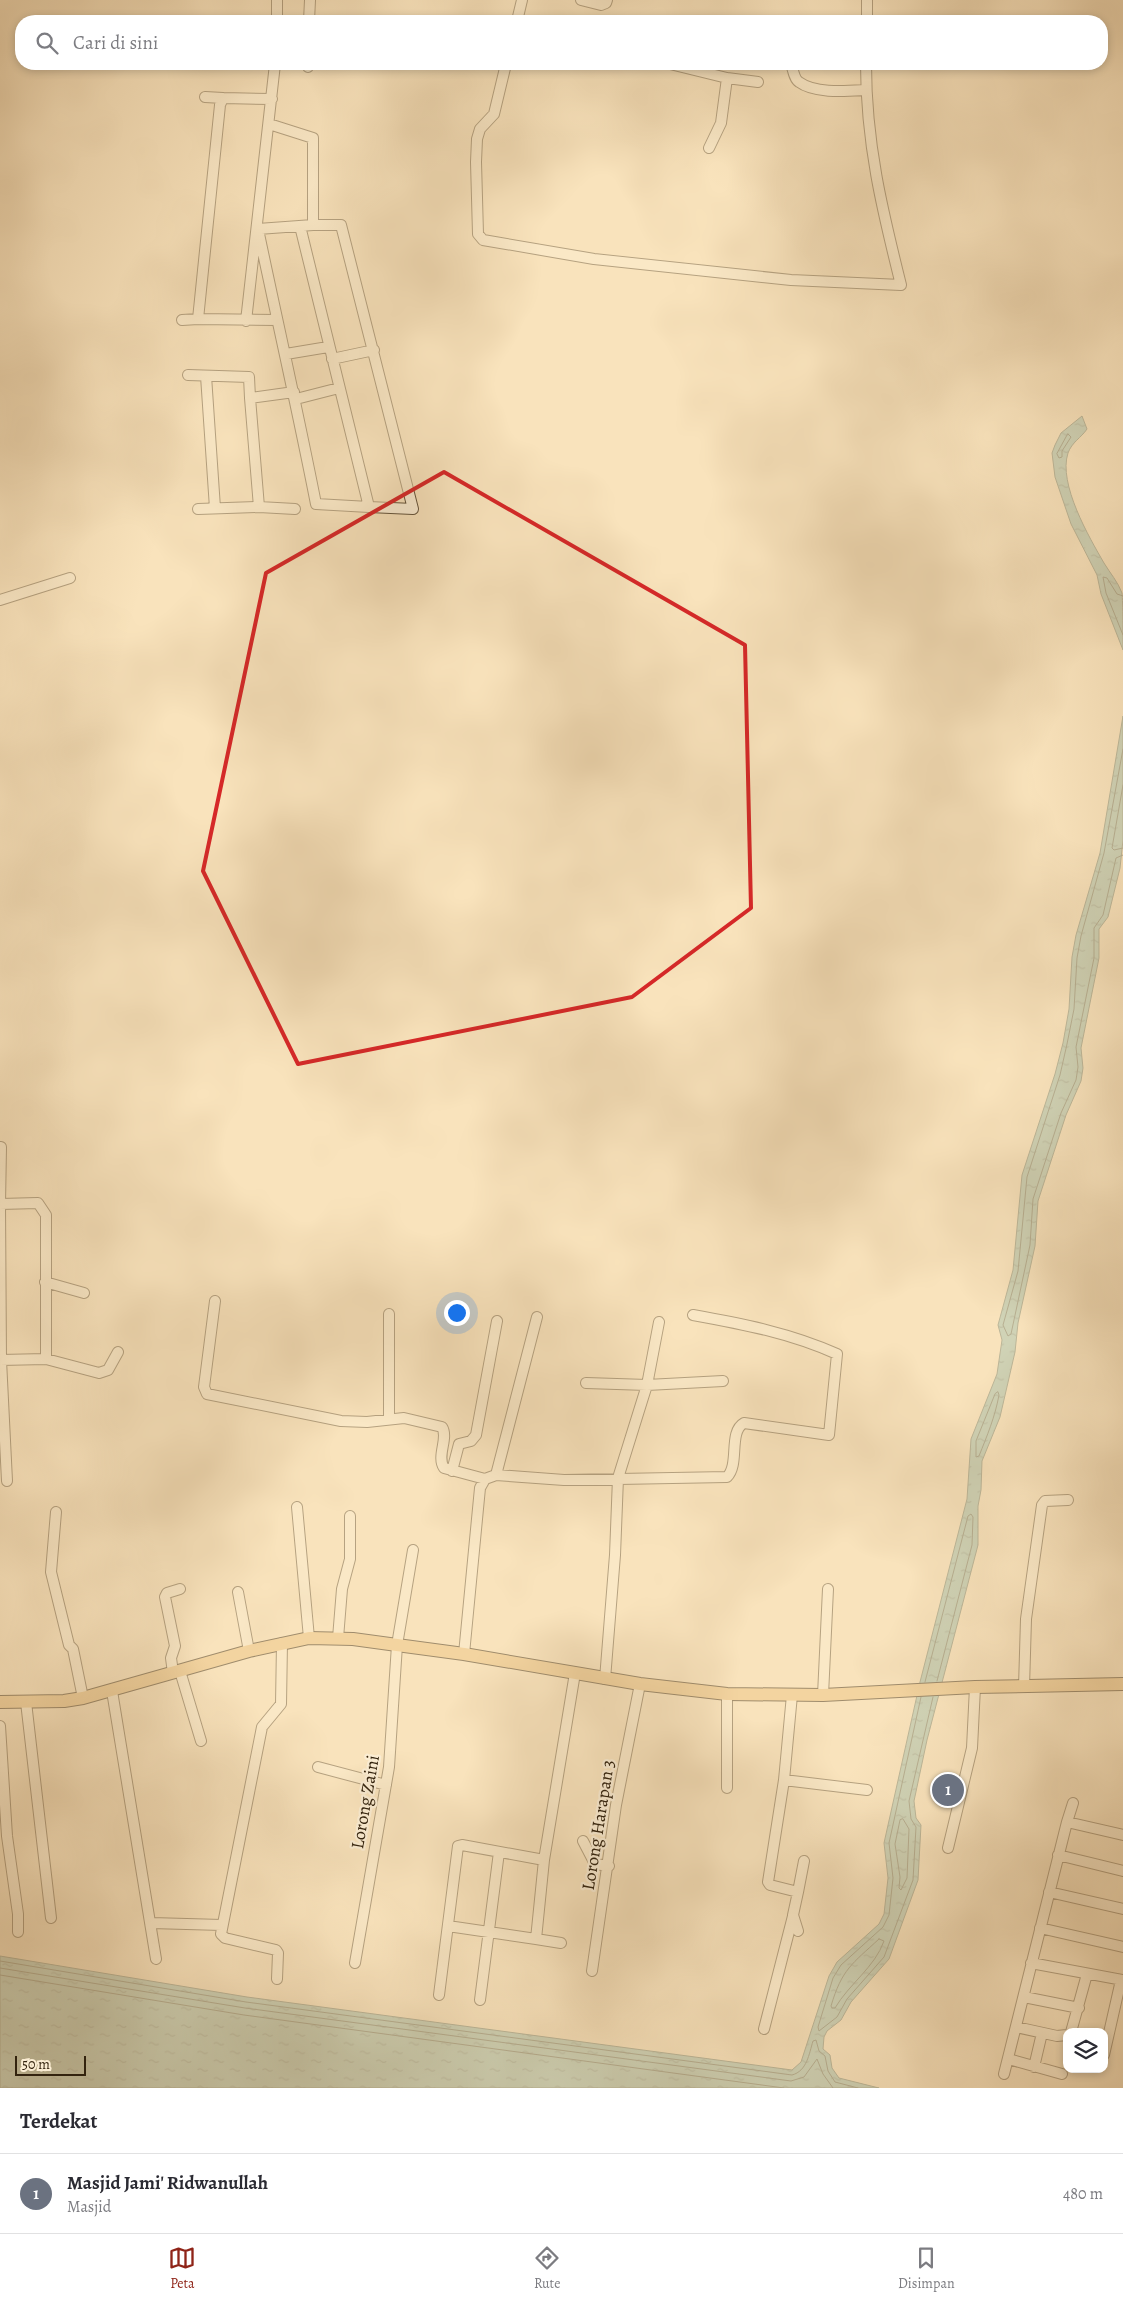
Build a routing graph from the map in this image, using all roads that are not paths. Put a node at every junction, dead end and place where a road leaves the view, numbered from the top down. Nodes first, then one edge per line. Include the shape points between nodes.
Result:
1 (277, 0) edge
2 (310, 0) edge
3 (522, 0) edge
4 (581, 0) edge
5 (607, 0) edge
6 (866, 0) edge
7 (276, 15) edge
8 (310, 15) edge
9 (518, 15) edge
10 (867, 15) edge
11 (274, 70) edge
12 (505, 70) edge
13 (694, 70) edge
14 (793, 70) edge
15 (866, 70) edge
16 (727, 78) junction
17 (758, 82) dead end
18 (866, 90) junction
19 (205, 97) dead end
20 (223, 98) junction
21 (272, 99) junction
22 (269, 124) junction
23 (709, 148) dead end
24 (313, 225) junction
25 (300, 226) junction
26 (258, 228) junction
27 (198, 319) junction
28 (182, 320) dead end
29 (276, 320) junction
30 (246, 321) junction
31 (328, 346) junction
32 (374, 350) junction
33 (286, 354) junction
34 (332, 359) junction
35 (188, 375) dead end
36 (206, 376) junction
37 (339, 388) junction
38 (295, 396) junction
39 (250, 398) junction
40 (259, 507) junction
41 (369, 507) junction
42 (215, 508) junction
43 (198, 509) dead end
44 (295, 509) dead end
45 (70, 578) dead end
46 (0, 600) edge
47 (1, 1147) edge
48 (0, 1204) edge
49 (45, 1282) junction
50 (84, 1293) dead end
51 (215, 1302) dead end
52 (390, 1314) dead end
53 (693, 1315) dead end
54 (537, 1317) dead end
55 (497, 1321) dead end
56 (659, 1322) dead end
57 (118, 1352) dead end
58 (46, 1359) junction
59 (1, 1360) edge
60 (723, 1381) dead end
61 (586, 1383) dead end
62 (647, 1385) junction
63 (389, 1419) junction
64 (452, 1471) junction
65 (496, 1475) junction
66 (618, 1478) junction
67 (485, 1479) junction
68 (7, 1481) dead end
69 (1068, 1500) dead end
70 (297, 1507) dead end
71 (56, 1512) dead end
72 (350, 1516) dead end
73 (413, 1550) dead end
74 (180, 1589) dead end
75 (828, 1589) dead end
76 (238, 1592) dead end
77 (309, 1638) junction
78 (338, 1638) junction
79 (282, 1643) junction
80 (398, 1645) junction
81 (249, 1651) junction
82 (464, 1654) junction
83 (176, 1672) junction
84 (575, 1673) junction
85 (605, 1679) junction
86 (640, 1684) junction
87 (1123, 1684) edge
88 (975, 1687) junction
89 (1024, 1687) junction
90 (112, 1691) junction
91 (727, 1694) junction
92 (792, 1695) junction
93 (823, 1695) junction
94 (83, 1698) junction
95 (0, 1702) edge
96 (26, 1702) junction
97 (0, 1726) edge
98 (201, 1741) dead end
99 (318, 1767) dead end
100 (784, 1780) junction
101 (386, 1785) junction
102 (727, 1788) dead end
103 (867, 1790) dead end
104 (1073, 1802) dead end
105 (1067, 1822) junction
106 (1123, 1835) edge
107 (583, 1841) dead end
108 (948, 1848) dead end
109 (499, 1852) junction
110 (1058, 1855) junction
111 (544, 1860) junction
112 (804, 1861) dead end
113 (609, 1866) junction
114 (1123, 1871) edge
115 (798, 1892) junction
116 (1050, 1892) junction
117 (1123, 1909) edge
118 (794, 1915) junction
119 (51, 1918) dead end
120 (151, 1923) junction
121 (222, 1925) junction
122 (448, 1926) junction
123 (1040, 1928) junction
124 (798, 1931) dead end
125 (18, 1932) dead end
126 (490, 1932) junction
127 (536, 1939) junction
128 (561, 1943) dead end
129 (1123, 1947) edge
130 (156, 1959) dead end
131 (355, 1963) dead end
132 (1031, 1963) junction
133 (592, 1971) dead end
134 (1087, 1974) junction
135 (277, 1979) dead end
136 (1122, 1980) edge
137 (439, 1995) dead end
138 (1024, 1997) junction
139 (480, 2000) dead end
140 (1079, 2008) junction
141 (1016, 2027) junction
142 (1072, 2028) edge
143 (764, 2029) dead end
144 (1042, 2033) junction
145 (1063, 2036) edge
146 (1108, 2038) edge
147 (1012, 2060) dead end
148 (1034, 2067) junction
149 (1004, 2074) dead end
150 (1062, 2074) dead end

1 - 7 street
2 - 8 street
3 - 9 street
4 - 5 street via 601,5
6 - 10 street
11 - 21 street
12 - 18 street via 494,114 480,129 477,139 478,234 483,240 594,259 791,280 901,285 874,172
13 - 16 street
14 - 18 street via 800,84 833,92
15 - 18 street
16 - 17 street
16 - 23 street via 721,123
19 - 20 street
20 - 21 street
20 - 27 street
21 - 22 street
22 - 24 street via 313,138
22 - 26 street
24 - 25 street
24 - 32 street via 341,225
25 - 26 street
25 - 31 street
26 - 29 street
26 - 30 street
27 - 28 street
27 - 30 street
29 - 30 street
29 - 33 street
31 - 33 street
31 - 34 street
32 - 34 street
32 - 41 street via 413,509
33 - 38 street
34 - 37 street
35 - 36 street
36 - 39 street via 249,377
36 - 42 street
37 - 38 street
37 - 41 street
38 - 39 street
38 - 41 street via 316,504
39 - 40 street
40 - 42 street
40 - 44 street
42 - 43 street
45 - 46 street
47 - 49 street via 0,1204 38,1203 46,1215
48 - 59 street
49 - 50 street
49 - 58 street
51 - 63 street via 204,1387 207,1394 341,1420 368,1422
52 - 63 street
53 - 66 street via 766,1329 809,1341 837,1354 830,1435 744,1423 739,1428 728,1477
54 - 65 street
55 - 64 street via 476,1435 471,1441 459,1444
56 - 62 street
57 - 58 street via 108,1370 99,1373
58 - 59 street
59 - 68 street
60 - 62 street
61 - 62 street
62 - 66 street
63 - 64 street via 407,1418 443,1428 442,1465
64 - 67 street
65 - 66 street via 553,1480
65 - 67 street
66 - 85 street
67 - 82 street via 480,1488
69 - 89 street via 1045,1501 1042,1505 1026,1619
70 - 77 street
71 - 94 street via 52,1572
72 - 78 street via 350,1560 342,1589
73 - 80 street, Lorong Zaini
74 - 83 street via 167,1593 165,1597 175,1646 171,1656
75 - 93 street
76 - 81 street
77 - 78 main road
77 - 79 main road
78 - 80 main road
79 - 81 main road
79 - 121 street via 281,1704 262,1727
80 - 82 main road
80 - 101 street, Lorong Zaini
81 - 83 main road
82 - 84 main road
83 - 90 main road
83 - 98 street
84 - 85 main road
84 - 111 street
85 - 86 main road
86 - 91 main road
86 - 113 street, Lorong Harapan 3 via 616,1806
87 - 89 main road
88 - 89 main road
88 - 93 main road
88 - 108 street via 972,1748
90 - 94 main road
90 - 120 street
91 - 92 main road
91 - 102 street
92 - 93 main road
92 - 100 street
94 - 96 main road
95 - 96 main road
96 - 119 street
97 - 125 street via 7,1836
99 - 101 street
100 - 103 street
100 - 115 street via 768,1882
101 - 131 street, Lorong Zaini
104 - 105 street
105 - 106 street
105 - 110 street
107 - 113 street via 595,1864
109 - 111 street
109 - 122 street via 458,1846
109 - 126 street
110 - 114 street
110 - 116 street
111 - 127 street
112 - 115 street
113 - 133 street, Lorong Harapan 3
115 - 118 street
116 - 117 street
116 - 123 street
118 - 124 street
118 - 143 street
120 - 121 street
120 - 130 street
121 - 135 street via 224,1938 276,1950
122 - 126 street
122 - 137 street
123 - 129 street
123 - 132 street
126 - 127 street
126 - 139 street
127 - 128 street
132 - 134 street
132 - 138 street
134 - 136 street
134 - 140 street
136 - 146 street
138 - 140 street
138 - 141 street
140 - 142 street
141 - 144 street
141 - 149 street
144 - 145 street
144 - 148 street
147 - 148 street
148 - 150 street

